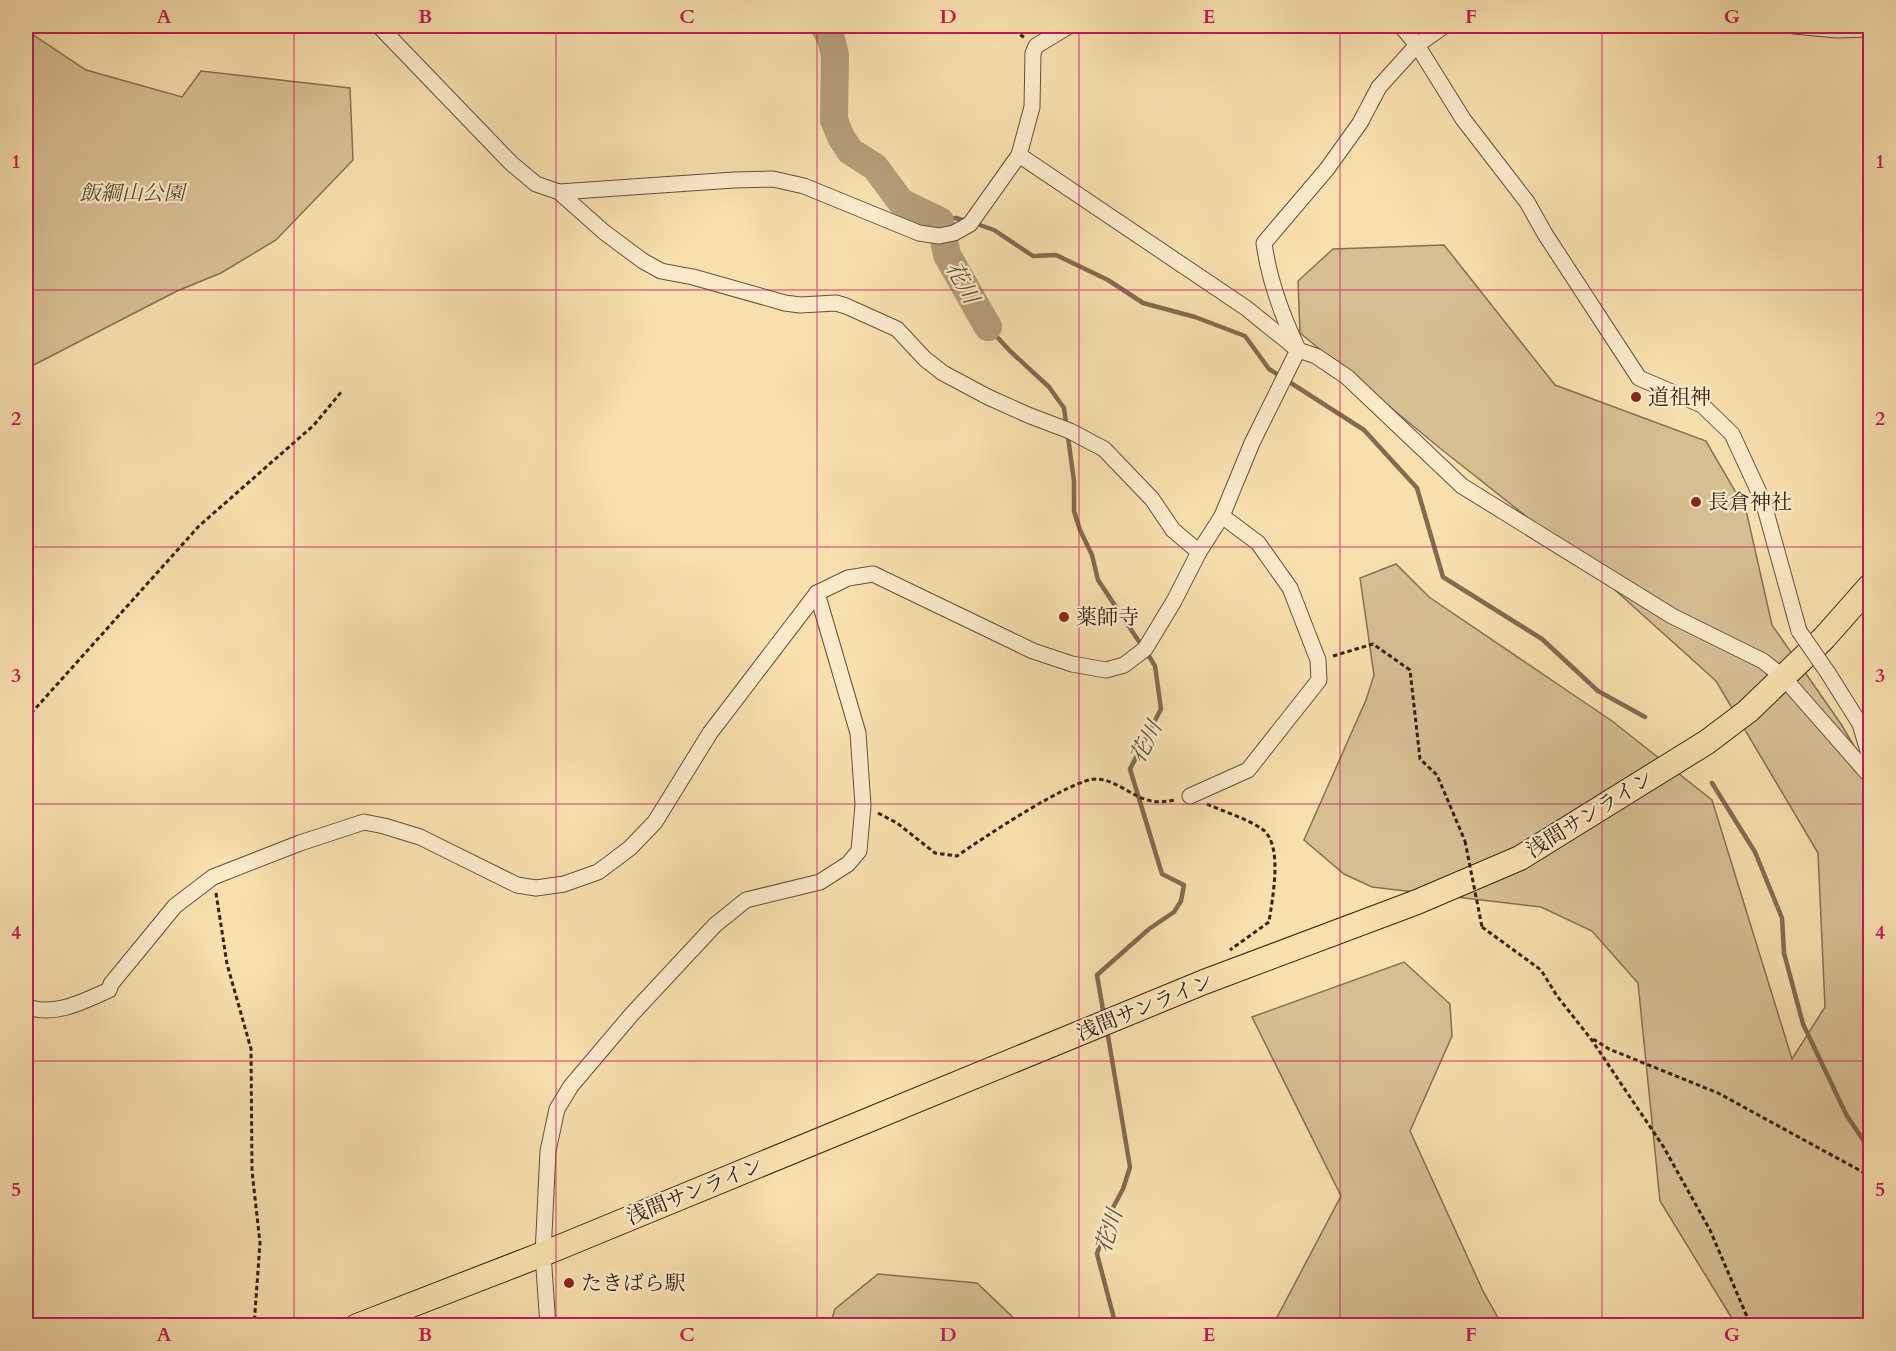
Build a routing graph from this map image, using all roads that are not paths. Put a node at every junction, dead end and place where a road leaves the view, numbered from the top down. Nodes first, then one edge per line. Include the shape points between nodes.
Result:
1 (379, 26) edge
2 (1069, 26) edge
3 (1401, 26) edge
4 (1444, 26) edge
5 (1794, 26) edge
6 (1870, 29) edge
7 (1417, 45) junction
8 (1019, 155) junction
9 (559, 192) junction
10 (1298, 350) junction
11 (1222, 516) junction
12 (1199, 552) junction
13 (1870, 586) edge
14 (817, 593) junction
15 (1784, 678) junction
16 (1870, 758) edge
17 (1870, 776) edge
18 (1190, 796) road end
19 (26, 1005) edge
20 (543, 1254) junction
21 (357, 1326) edge
22 (548, 1326) edge

1 - 9 street via 511,164 536,184
2 - 8 street via 1036,46 1033,53 1032,107
3 - 7 street
4 - 7 street
5 - 6 street
7 - 10 street via 1379,87 1360,123 1327,169 1264,243 1268,269
7 - 16 street, bridge via 1463,119 1527,202 1639,378 1702,405 1732,434 1763,501 1799,631 1860,724
8 - 9 street via 970,224 939,237 919,233 804,186 773,179
8 - 10 street via 1246,308
9 - 12 street via 604,232 660,271 785,303 836,303 897,329 943,373 1104,449 1152,499 1173,531
10 - 11 street via 1252,443
10 - 15 street via 1316,356 1347,377 1462,486 1672,616 1763,661
11 - 12 street
11 - 18 street via 1258,543 1290,588 1318,660 1319,680 1248,770
12 - 14 street via 1146,649 1124,664 1106,670 1033,651 873,574 848,578
13 - 15 main road, 浅間サンライン
14 - 19 street via 710,733 655,822 630,848 598,872 564,884 536,888 517,885 420,837 364,822 213,877 175,906 109,990 57,1009
14 - 20 street via 858,733 863,805 859,851 848,864 820,882 746,900 715,925 571,1086 557,1109 548,1151
15 - 17 street
15 - 20 main road, 浅間サンライン via 1749,711 1707,742 1520,858 1417,902 1204,982
20 - 21 main road, 浅間サンライン
20 - 22 street

